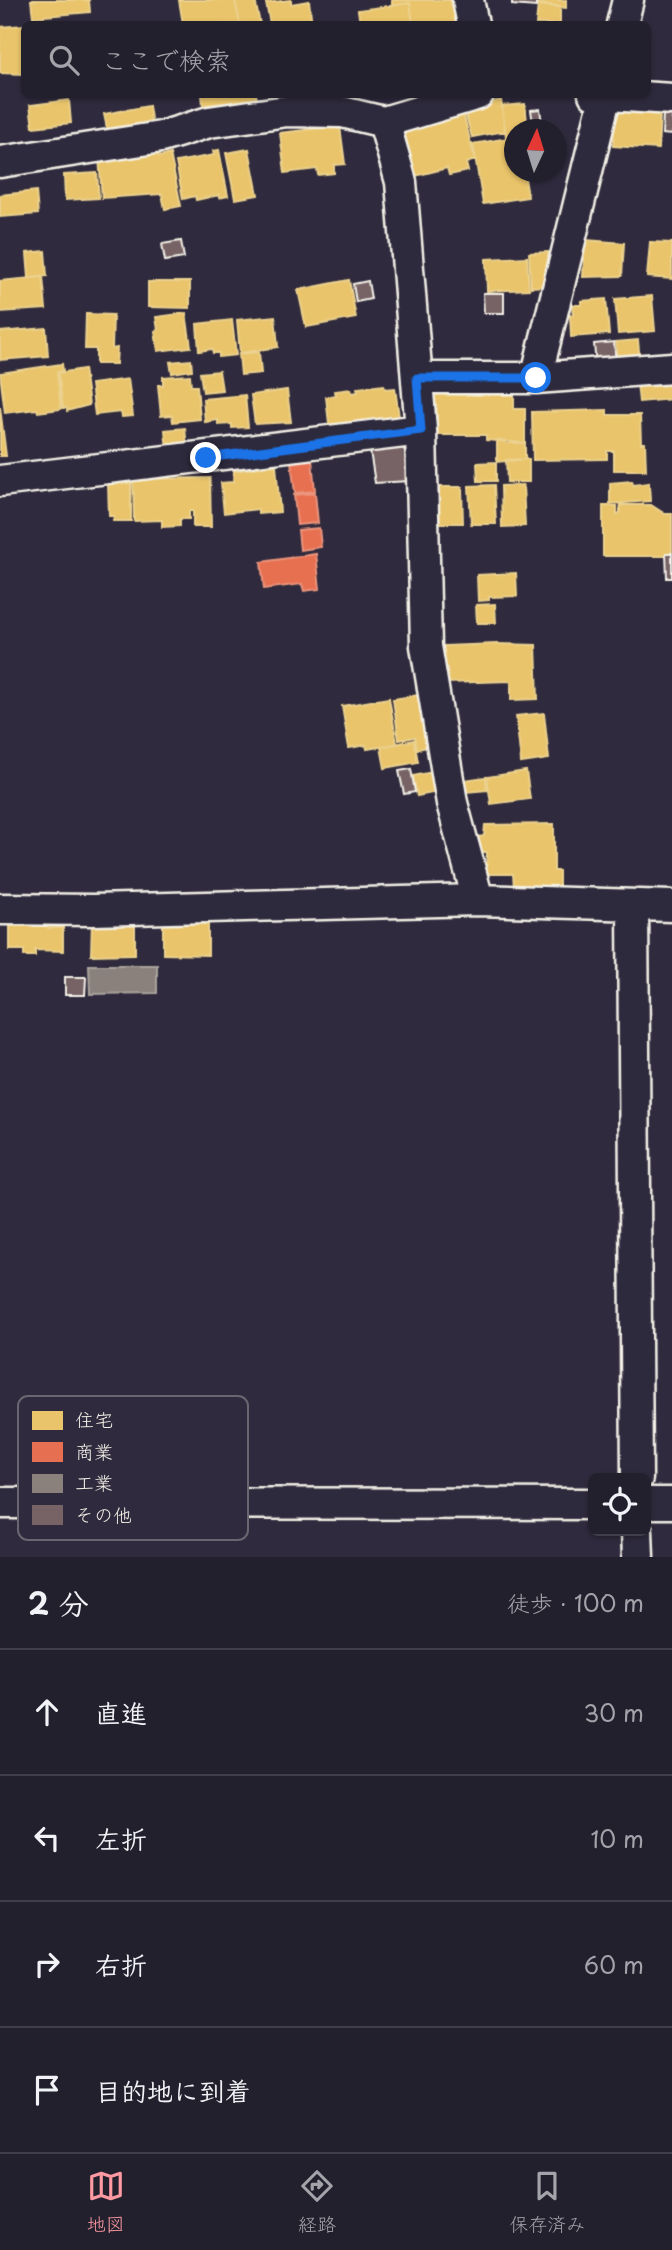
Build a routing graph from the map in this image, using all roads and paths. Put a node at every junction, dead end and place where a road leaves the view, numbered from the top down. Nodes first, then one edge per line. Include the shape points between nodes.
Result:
1 (468, 0) edge
2 (628, 0) edge
3 (472, 21) edge
4 (623, 21) edge
5 (465, 98) edge
6 (605, 98) edge
7 (651, 98) edge
8 (672, 99) edge
9 (384, 122) junction
10 (0, 162) edge
11 (672, 368) edge
12 (417, 378) junction
13 (536, 378) junction
14 (421, 430) junction
15 (0, 481) edge
16 (478, 900) junction
17 (633, 906) junction
18 (672, 906) edge
19 (0, 909) edge
20 (637, 1473) edge
21 (0, 1503) edge
22 (18, 1503) edge
23 (248, 1503) edge
24 (651, 1503) edge
25 (672, 1503) edge
26 (588, 1504) edge
27 (637, 1536) edge
28 (638, 1557) edge

1 - 3 street
2 - 4 street
5 - 9 street
6 - 13 street
7 - 8 street
9 - 10 street via 342,113 287,111
9 - 12 street via 401,182
11 - 13 street
12 - 13 street
12 - 14 street
14 - 15 street
14 - 16 street via 426,646 452,803
16 - 17 street
16 - 19 street
17 - 18 street
17 - 20 street
21 - 22 street
23 - 26 street
24 - 25 street
27 - 28 street

